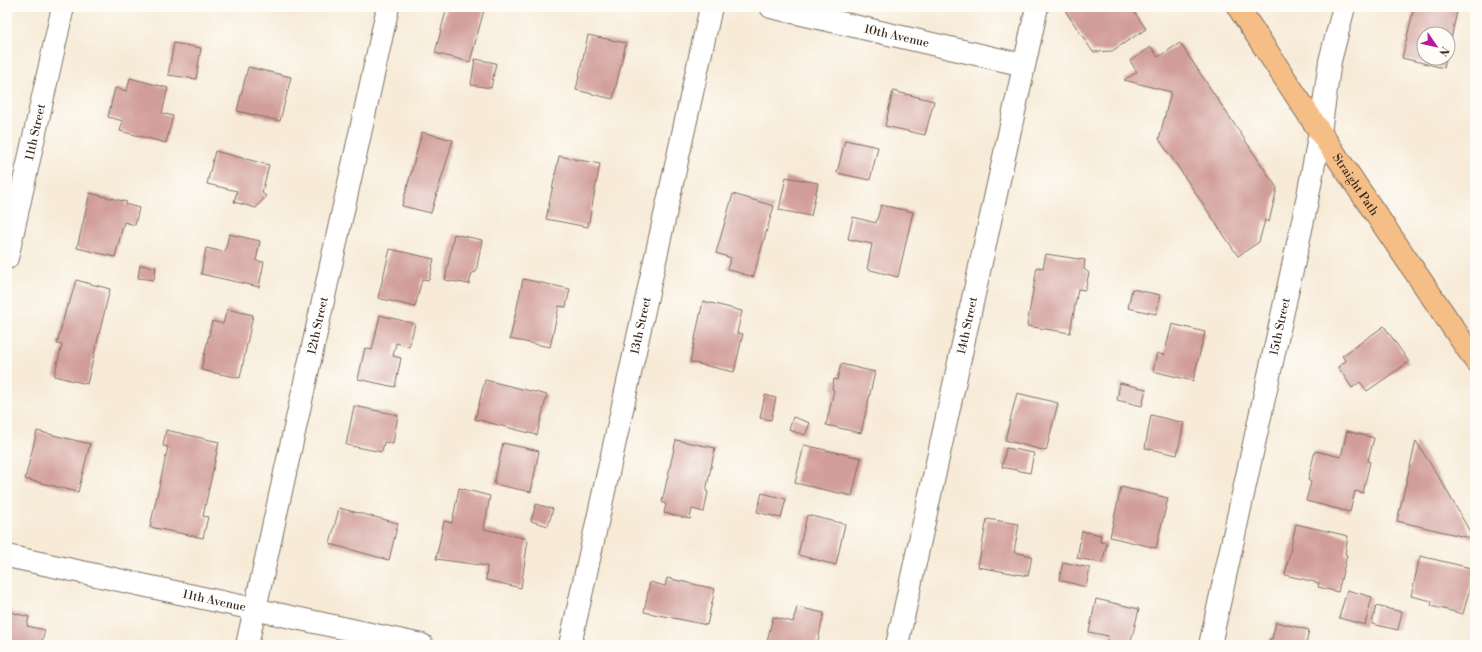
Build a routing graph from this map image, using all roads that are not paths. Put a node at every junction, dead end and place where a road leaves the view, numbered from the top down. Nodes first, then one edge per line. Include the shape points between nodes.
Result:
1 (63, 7) edge
2 (388, 7) edge
3 (711, 7) edge
4 (771, 7) edge
5 (1037, 7) edge
6 (1238, 7) edge
7 (1344, 7) edge
8 (1024, 65) junction
9 (1320, 132) junction
10 (7, 258) edge
11 (1475, 360) edge
12 (7, 556) edge
13 (255, 609) junction
14 (247, 645) edge
15 (422, 645) edge
16 (570, 645) edge
17 (897, 645) edge
18 (1210, 645) edge

1 - 10 street, 11th Street
2 - 13 street, 12th Street
3 - 16 street, 13th Street
4 - 8 street, 10th Avenue
5 - 8 street, 14th Street
6 - 9 main road, Straight Path
7 - 9 street, 15th Street via 1330,61
8 - 17 street, 14th Street
9 - 11 main road, Straight Path
9 - 18 street, 15th Street via 1302,226
12 - 13 street, 11th Avenue
13 - 14 street, 12th Street
13 - 15 street, 11th Avenue

